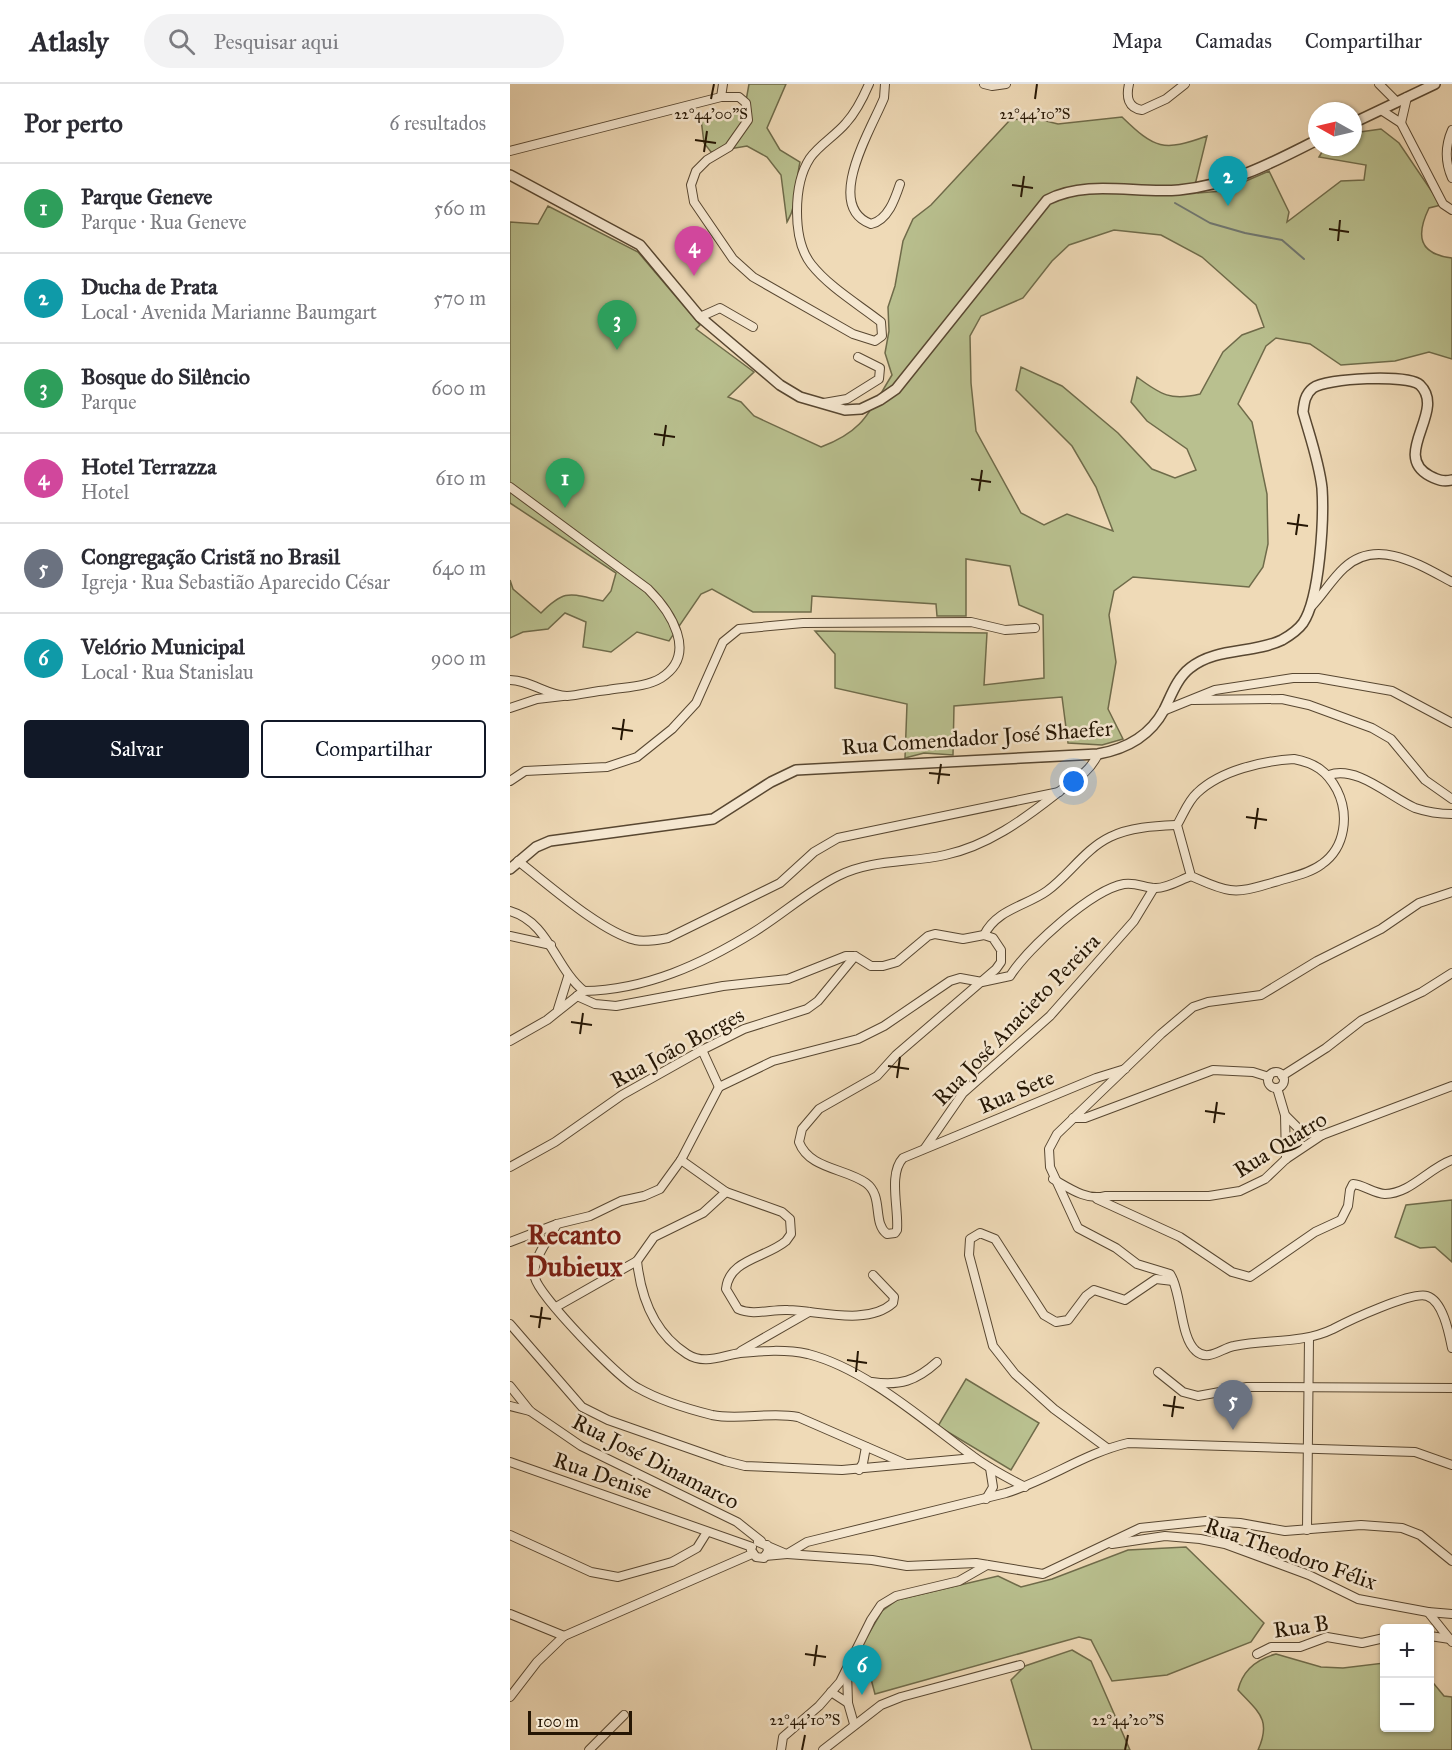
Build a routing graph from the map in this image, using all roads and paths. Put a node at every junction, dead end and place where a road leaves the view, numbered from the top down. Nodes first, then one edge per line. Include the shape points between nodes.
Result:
1 (723, 84) edge
2 (869, 84) edge
3 (885, 84) edge
4 (984, 84) edge
5 (1006, 84) edge
6 (1129, 84) edge
7 (1185, 84) edge
8 (1379, 84) edge
9 (1435, 84) edge
10 (721, 97) junction
11 (1407, 97) junction
12 (1397, 102) junction
13 (1381, 110) junction
14 (1362, 119) edge
15 (1401, 123) junction
16 (1452, 129) edge
17 (1308, 144) edge
18 (510, 151) edge
19 (510, 175) edge
20 (1452, 178) edge
21 (900, 184) dead end
22 (1452, 210) edge
23 (700, 317) junction
24 (753, 327) dead end
25 (858, 357) dead end
26 (819, 404) junction
27 (1452, 480) edge
28 (510, 487) edge
29 (1452, 582) edge
30 (1309, 609) junction
31 (1035, 628) dead end
32 (510, 680) edge
33 (564, 696) junction
34 (1190, 700) junction
35 (510, 708) edge
36 (1163, 711) junction
37 (1452, 723) edge
38 (1098, 754) junction
39 (1329, 775) junction
40 (510, 781) edge
41 (1059, 792) junction
42 (1452, 799) edge
43 (1452, 814) edge
44 (1177, 825) junction
45 (518, 861) junction
46 (510, 869) edge
47 (1191, 876) junction
48 (1154, 888) junction
49 (1452, 892) edge
50 (510, 911) edge
51 (984, 935) junction
52 (510, 936) edge
53 (551, 945) junction
54 (855, 957) junction
55 (1452, 973) edge
56 (568, 977) junction
57 (978, 982) junction
58 (580, 993) junction
59 (558, 1011) junction
60 (510, 1041) edge
61 (702, 1050) junction
62 (1125, 1069) junction
63 (1282, 1076) junction
64 (1269, 1077) junction
65 (1452, 1086) edge
66 (719, 1087) junction
67 (1277, 1088) junction
68 (1285, 1115) junction
69 (1073, 1118) junction
70 (1322, 1135) junction
71 (925, 1148) junction
72 (1286, 1159) junction
73 (681, 1160) junction
74 (1452, 1160) edge
75 (510, 1167) edge
76 (1053, 1179) junction
77 (726, 1192) junction
78 (1097, 1199) junction
79 (557, 1224) junction
80 (510, 1242) edge
81 (637, 1261) junction
82 (873, 1275) dead end
83 (1173, 1281) junction
84 (556, 1307) junction
85 (810, 1312) junction
86 (510, 1324) edge
87 (1309, 1338) junction
88 (1452, 1348) edge
89 (737, 1354) junction
90 (937, 1362) dead end
91 (1158, 1372) dead end
92 (868, 1381) junction
93 (510, 1386) edge
94 (1307, 1387) junction
95 (1452, 1388) edge
96 (510, 1406) edge
97 (530, 1411) junction
98 (959, 1445) junction
99 (866, 1447) junction
100 (1107, 1448) junction
101 (1308, 1450) junction
102 (974, 1458) junction
103 (954, 1460) junction
104 (510, 1462) edge
105 (907, 1464) junction
106 (1452, 1465) edge
107 (990, 1468) junction
108 (859, 1470) junction
109 (1025, 1487) junction
110 (986, 1499) junction
111 (1303, 1530) junction
112 (708, 1532) junction
113 (510, 1535) edge
114 (764, 1543) junction
115 (1108, 1545) junction
116 (752, 1550) junction
117 (786, 1553) junction
118 (765, 1556) junction
119 (1452, 1561) edge
120 (987, 1565) junction
121 (1428, 1612) junction
122 (510, 1614) edge
123 (1452, 1614) edge
124 (564, 1636) junction
125 (1434, 1637) edge
126 (1380, 1639) edge
127 (1451, 1640) edge
128 (1257, 1654) dead end
129 (1020, 1665) dead end
130 (847, 1671) junction
131 (831, 1692) junction
132 (510, 1696) edge
133 (848, 1703) junction
134 (624, 1715) dead end
135 (854, 1724) junction
136 (780, 1746) edge
137 (589, 1750) edge
138 (823, 1750) edge

1 - 10 street
2 - 10 street via 846,123 811,157 800,181 796,208 811,263 881,322 882,336 875,341 853,334 753,277 733,259 694,202 691,185 696,171 729,147 748,120 746,103 739,97
3 - 21 street via 884,98 849,184 852,202 860,216 871,224 880,221 891,207
4 - 5 street
6 - 7 street via 1127,96 1132,107 1148,109
8 - 12 street
9 - 11 street
10 - 18 street
11 - 12 street
11 - 15 street
12 - 13 street
13 - 14 street
13 - 15 street
15 - 22 street via 1443,204
16 - 20 street via 1446,166
17 - 26 street via 1240,178 1213,184 1164,191 1088,188 1047,200 896,389 861,409
19 - 23 street via 640,245
23 - 24 street via 720,308
23 - 26 street via 780,385
25 - 26 street via 880,368 879,380 847,399
27 - 30 street, Rua Comendador José Shaefer via 1441,481 1418,466 1415,450 1428,403 1427,394 1418,383 1405,379 1328,381 1308,392 1303,412 1320,476 1322,507 1317,571
28 - 33 street via 648,590 666,607 678,631 677,657 660,678 646,684
29 - 30 street via 1402,557 1374,556 1344,568
30 - 36 street, Rua Comendador José Shaefer via 1302,624 1283,639 1224,653 1191,667
31 - 40 street via 1005,630 971,622 803,622 739,630 720,647 696,703 638,757 608,767 525,771
32 - 33 street via 531,683
33 - 35 street
34 - 36 street
34 - 37 street via 1233,686 1318,678 1392,691
34 - 42 street via 1282,699 1372,728 1391,739 1425,780
36 - 38 street, Rua Comendador José Shaefer via 1140,738 1121,749
38 - 41 street via 1087,771
38 - 45 street, Rua Comendador José Shaefer via 796,770 713,819 550,841
39 - 43 street via 1341,772 1354,776 1413,807
39 - 44 street via 1315,765 1294,759 1254,765 1224,776 1198,792
39 - 47 street via 1345,817 1336,848 1322,864 1307,872 1240,890
41 - 45 street via 838,838 823,845 780,883 668,938 654,941 637,940 605,925
41 - 58 street via 1020,822 966,848 837,876 755,931 672,975 631,987
44 - 47 street
44 - 51 street via 1137,828 1108,837 1048,891 1011,909
45 - 46 street, Rua Comendador José Shaefer
47 - 48 street
48 - 57 street via 1135,883 1109,889 1089,900 1027,951 1010,976
48 - 71 street, Rua José Anacieto Pereira via 1134,921 1050,1016 963,1093
49 - 62 street via 1419,903 1381,929 1261,995 1193,1007
50 - 53 street via 527,918
51 - 54 street via 963,939 928,936 897,962 883,966 871,966
51 - 57 street via 1000,947 1000,965
52 - 53 street
53 - 56 street
54 - 58 street via 842,957 788,979 615,1006 595,1004
54 - 61 street, Rua João Borges via 807,1009 744,1029
55 - 63 street via 1410,999 1362,1020
56 - 58 street
56 - 59 street
57 - 66 street via 960,978 950,981 858,1040 773,1061
57 - 71 street, Rua Sete via 877,1076 819,1109 802,1129 800,1142 809,1158 852,1175 872,1188 881,1227 887,1234 897,1230 896,1177 900,1161
58 - 59 street
59 - 60 street
61 - 66 street
61 - 75 street, Rua João Borges via 622,1095 555,1142
62 - 69 street
62 - 71 street, Rua Sete
63 - 64 street via 1276,1072
63 - 67 street via 1283,1083
64 - 67 street via 1269,1084
64 - 69 street via 1213,1070 1094,1114
65 - 70 street, Rua Quatro
66 - 73 street
67 - 68 street
68 - 70 street via 1302,1132
68 - 72 street
69 - 76 street via 1051,1143
70 - 72 street, Rua Quatro
72 - 78 street, Rua Quatro via 1264,1179 1232,1194
73 - 77 street
73 - 79 street via 666,1182 652,1193 621,1201 579,1220
74 - 78 street via 1396,1192 1383,1194 1353,1184 1341,1220 1315,1232 1250,1277 1232,1272 1180,1237
76 - 78 street, Rua Quatro
76 - 83 street via 1082,1232 1116,1248 1137,1264 1167,1272
77 - 81 street via 703,1213 654,1237
77 - 85 street via 782,1212 792,1226 782,1245 730,1274 726,1289 734,1305 744,1311
79 - 80 street
79 - 84 street via 537,1259 535,1277
81 - 84 street
81 - 89 street via 649,1310 677,1346 699,1359
82 - 85 street via 893,1294 893,1303 888,1307 858,1314
83 - 87 street via 1189,1340 1202,1355 1216,1354 1232,1346
83 - 100 street via 1156,1279 1125,1300 1094,1290 1068,1320 1056,1322 1044,1315 994,1239 980,1233 970,1239 969,1255 993,1346 1015,1374 1053,1409
84 - 99 street via 620,1376 637,1388 712,1415 798,1417
85 - 89 street
86 - 108 street via 582,1407 608,1420 741,1465
87 - 88 street via 1363,1314 1422,1295 1432,1298 1437,1305
87 - 94 street
89 - 92 street via 784,1351 809,1355
90 - 92 street via 908,1383
91 - 94 street via 1193,1396 1247,1387
92 - 98 street
93 - 97 street, Rua José Dinamarco
94 - 95 street
94 - 101 street
96 - 97 street
97 - 114 street, Rua José Dinamarco via 581,1446 736,1522
98 - 102 street
98 - 103 street
99 - 105 street
99 - 108 street
100 - 101 street via 1146,1442
100 - 109 street
101 - 106 street via 1415,1452
101 - 111 street
102 - 103 street
102 - 107 street
103 - 105 street
104 - 112 street, Rua Denise
105 - 108 street
107 - 109 street
107 - 110 street via 993,1487
109 - 110 street
110 - 117 street via 807,1542
111 - 115 street via 1226,1522 1167,1524 1128,1532
111 - 119 street via 1360,1525 1402,1528 1420,1535
112 - 113 street via 696,1548 672,1563 618,1577 591,1572
112 - 116 street, Rua Denise
114 - 116 street
114 - 117 street, Rua José Dinamarco
114 - 118 street via 768,1551
115 - 120 street via 1043,1574
115 - 121 street, Rua Theodoro Félix via 1148,1537 1225,1544 1309,1575 1358,1599
116 - 118 street, Rua Denise via 758,1558
116 - 124 street
117 - 118 street, Rua Denise
117 - 120 street via 907,1566
120 - 130 street via 959,1581 888,1600 871,1620
121 - 123 street, Rua Theodoro Félix
121 - 127 street
122 - 124 street
124 - 132 street
125 - 127 street
126 - 128 street, Rua B via 1357,1643 1327,1636 1300,1647 1271,1647
129 - 135 street via 902,1697 881,1705
130 - 131 street
130 - 133 street
131 - 133 street
131 - 136 street via 783,1737
133 - 135 street
134 - 137 street
135 - 138 street

